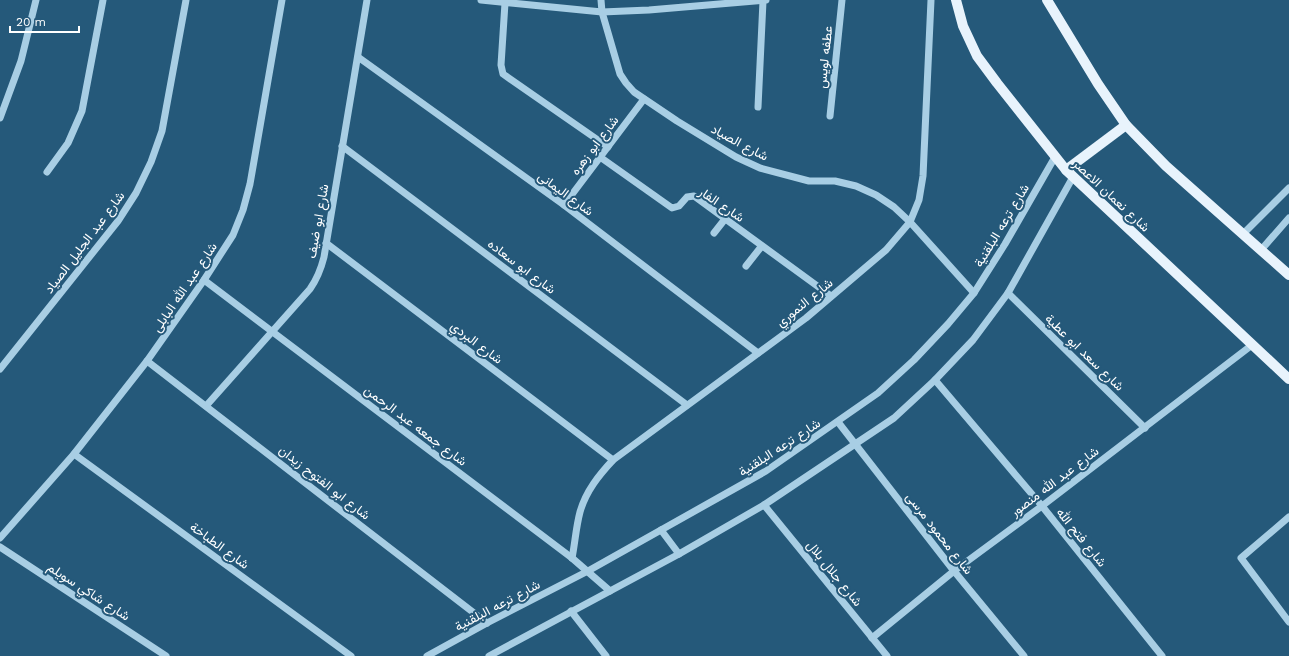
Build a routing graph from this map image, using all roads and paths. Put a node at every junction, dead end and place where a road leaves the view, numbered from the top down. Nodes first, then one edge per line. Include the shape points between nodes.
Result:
1 (36, 0) edge
2 (103, 0) edge
3 (186, 0) edge
4 (282, 0) edge
5 (367, 0) edge
6 (481, 0) edge
7 (601, 0) edge
8 (765, 0) edge
9 (842, 0) edge
10 (931, 0) edge
11 (956, 0) edge
12 (1047, 0) edge
13 (506, 3) junction
14 (602, 12) junction
15 (358, 57) junction
16 (644, 99) junction
17 (758, 107) dead end
18 (1, 114) edge
19 (830, 116) dead end
20 (1126, 125) junction
21 (342, 146) junction
22 (608, 147) junction
23 (600, 157) junction
24 (1055, 157) junction
25 (47, 172) dead end
26 (1069, 173) junction
27 (1289, 188) edge
28 (564, 206) junction
29 (1289, 218) edge
30 (725, 219) junction
31 (910, 222) junction
32 (714, 233) dead end
33 (1243, 234) junction
34 (326, 243) junction
35 (762, 247) junction
36 (1261, 250) junction
37 (746, 266) dead end
38 (1289, 275) edge
39 (204, 280) junction
40 (974, 293) junction
41 (1008, 293) junction
42 (831, 296) junction
43 (273, 332) junction
44 (1252, 345) junction
45 (758, 353) junction
46 (147, 361) junction
47 (0, 369) edge
48 (1289, 379) edge
49 (936, 380) junction
50 (206, 406) junction
51 (687, 406) junction
52 (838, 422) junction
53 (1145, 428) junction
54 (856, 445) junction
55 (74, 454) junction
56 (613, 460) junction
57 (764, 505) junction
58 (1042, 506) junction
59 (1289, 517) edge
60 (661, 530) junction
61 (0, 538) edge
62 (0, 547) edge
63 (679, 554) junction
64 (572, 558) junction
65 (588, 571) junction
66 (954, 571) junction
67 (610, 591) junction
68 (571, 611) junction
69 (1289, 622) edge
70 (487, 623) junction
71 (872, 638) junction
72 (166, 656) edge
73 (352, 656) edge
74 (427, 656) edge
75 (489, 656) edge
76 (606, 656) edge
77 (887, 656) edge
78 (1024, 656) edge
79 (1162, 656) edge

1 - 18 street via 21,61
2 - 25 street via 82,111 68,143
3 - 47 street, شارع عبد الجليل الصياد via 162,131 136,193 114,226
4 - 39 street, شارع عبد الله البابلى via 250,184 243,210 233,235
5 - 15 street, شارع ابو ضيف
6 - 13 street
7 - 14 street, شارع الصياد
8 - 14 street
8 - 17 street
9 - 19 street, عطفه لويس
10 - 31 street, شارع النموري via 923,176 919,200
11 - 24 main road, شارع نعمان الاعصر via 963,26 977,56
12 - 20 main road
13 - 14 street
13 - 22 street via 501,65 504,74
14 - 16 street, شارع الصياد via 620,74 626,84
15 - 21 street, شارع ابو ضيف
15 - 28 street, شارع اليمانى
16 - 22 street, شارع ابو زهره
16 - 31 street, شارع الصياد via 730,153 760,168 809,181 835,181 856,186 894,207
20 - 26 main road
20 - 33 main road via 1166,166
21 - 34 street, شارع ابو ضيف
21 - 51 street, شارع ابو سعاده
22 - 23 street, شارع ابو زهره
23 - 28 street, شارع ابو زهره
23 - 30 street, شارع الفار via 669,207 677,208 686,198 694,196
24 - 26 main road, شارع نعمان الاعصر
24 - 40 street, شارع ترعه البلقنية via 1013,232
26 - 41 street
26 - 44 main road, شارع نعمان الاعصر
27 - 33 street
28 - 45 street, شارع اليمانى
29 - 36 street
30 - 32 street
30 - 35 street, شارع الفار
31 - 40 street, شارع الصياد
31 - 42 street, شارع النموري via 886,250
33 - 36 main road
34 - 43 street, شارع ابو ضيف via 317,278
34 - 56 street, شارع البردي
35 - 37 street
35 - 42 street, شارع الفار
36 - 38 main road
39 - 43 street, شارع جمعه عبد الرحمن
39 - 46 street, شارع عبد الله البابلى
40 - 52 street, شارع ترعه البلقنية via 914,360 878,393
41 - 49 street via 973,340
41 - 53 street, شارع سعد ابو عطية
42 - 45 street, شارع النموري
43 - 50 street, شارع ابو ضيف
43 - 64 street, شارع جمعه عبد الرحمن
44 - 48 main road, شارع نعمان الاعصر
44 - 53 street, شارع عبد الله منصور
45 - 51 street, شارع النموري
46 - 50 street, شارع ابو الفتوح زيدان
46 - 55 street, شارع عبد الله البابلى
49 - 54 street via 894,418
49 - 58 street, شارع فتح الله
50 - 70 street, شارع ابو الفتوح زيدان
51 - 56 street, شارع النموري
52 - 54 street, شارع محمود مرسى
52 - 60 street, شارع ترعه البلقنية via 766,471
53 - 58 street, شارع عبد الله منصور
54 - 57 street
54 - 66 street, شارع محمود مرسى
55 - 61 street, شارع عبد الله البابلى
55 - 73 street, شارع الطباخة
56 - 64 street, شارع النموري via 599,475 580,512
57 - 63 street
57 - 71 street, شارع جلال بلال
58 - 66 street, شارع عبد الله منصور
58 - 79 street, شارع فتح الله
59 - 69 street via 1241,558
60 - 63 street
60 - 65 street, شارع ترعه البلقنية
62 - 72 street, شارع شاكي سويلم
63 - 67 street
64 - 65 street, شارع جمعه عبد الرحمن
65 - 67 street, شارع جمعه عبد الرحمن
65 - 70 street, شارع ترعه البلقنية
66 - 71 street, شارع عبد الله منصور
66 - 78 street, شارع محمود مرسى
67 - 68 street
68 - 75 street
68 - 76 street
70 - 74 street, شارع ترعه البلقنية
71 - 77 street, شارع جلال بلال

